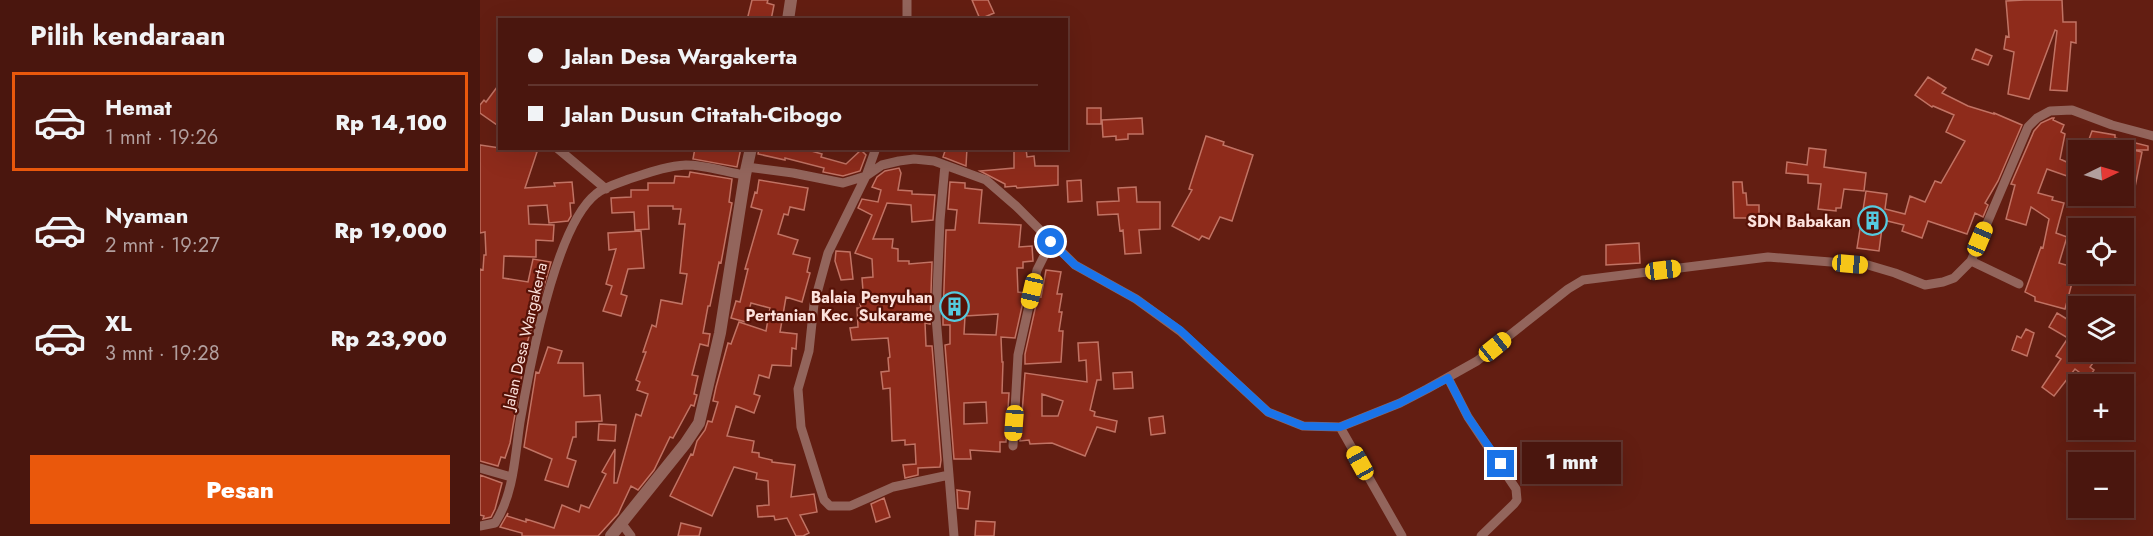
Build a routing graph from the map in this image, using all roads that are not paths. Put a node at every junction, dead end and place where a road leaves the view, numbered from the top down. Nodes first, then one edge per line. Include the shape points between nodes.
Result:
1 (791, 0) edge
2 (907, 0) edge
3 (788, 18) edge
4 (908, 18) edge
5 (2153, 136) edge
6 (558, 150) edge
7 (751, 150) edge
8 (875, 150) edge
9 (945, 165) junction
10 (746, 171) junction
11 (866, 176) junction
12 (606, 189) junction
13 (1051, 242) junction
14 (1971, 261) junction
15 (2019, 284) dead end
16 (1448, 378) junction
17 (1340, 427) junction
18 (1012, 446) dead end
19 (480, 468) edge
20 (950, 475) junction
21 (511, 477) junction
22 (622, 524) junction
23 (480, 526) edge
24 (611, 536) edge
25 (632, 536) edge
26 (954, 536) edge
27 (1402, 536) edge
28 (1481, 536) edge

1 - 3 street
2 - 4 street
5 - 14 street, Jalan Desa Wargakerta via 2072,110 2050,111 2037,118 2028,126
6 - 12 street
7 - 10 street
8 - 11 street
9 - 11 street, Jalan Desa Wargakerta via 934,161 899,161 882,165
9 - 13 street, Jalan Desa Wargakerta via 986,180
9 - 20 street via 936,317
10 - 11 street, Jalan Desa Wargakerta via 793,173 843,183
10 - 12 street, Jalan Desa Wargakerta via 688,165 662,168
10 - 22 street via 720,333 699,423
11 - 20 street via 828,253 814,304 809,351 798,388 801,427 824,500 830,506 850,506 893,487
12 - 21 street, Jalan Desa Wargakerta via 596,194 580,213 559,256 541,321
13 - 17 street, Jalan Desa Wargakerta via 1075,265 1136,299 1180,330 1268,412 1303,426
13 - 18 street via 1037,270 1018,355
14 - 15 street
14 - 16 street, Jalan Desa Wargakerta via 1954,278 1925,285 1868,265 1768,257 1583,280 1477,361
16 - 17 street, Jalan Desa Wargakerta
16 - 28 street via 1468,417 1516,489 1517,500
17 - 27 street
19 - 21 street
20 - 26 street
21 - 23 street, Jalan Desa Wargakerta via 503,511 495,523
22 - 24 street
22 - 25 street

